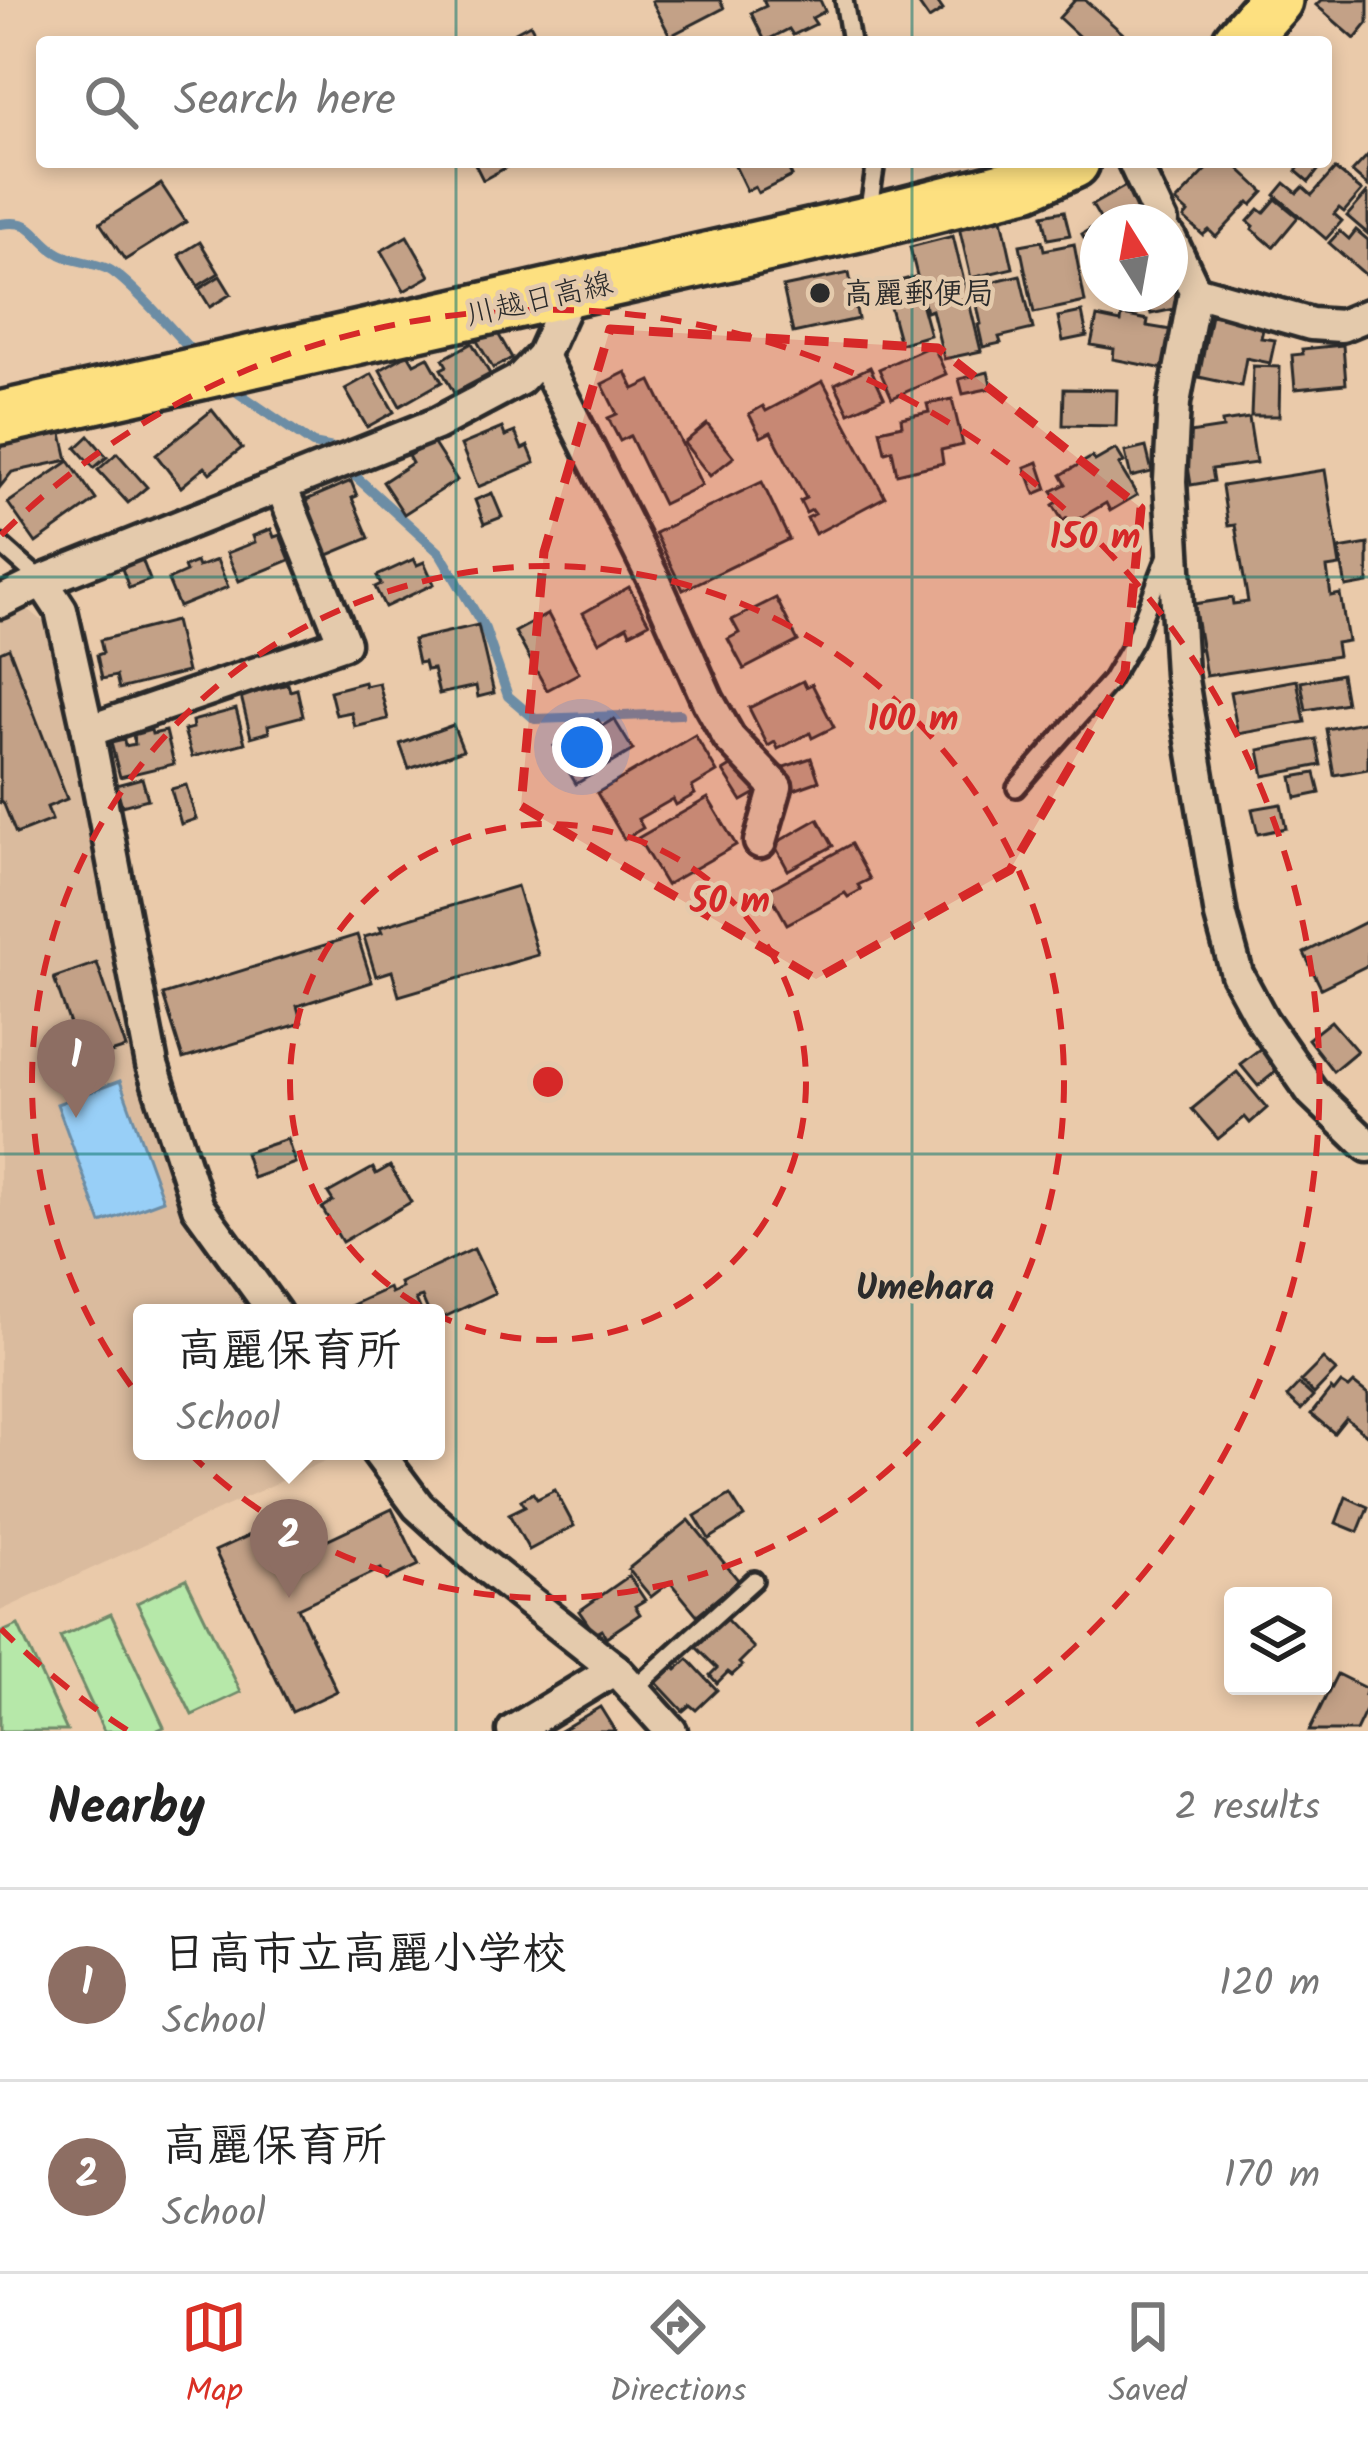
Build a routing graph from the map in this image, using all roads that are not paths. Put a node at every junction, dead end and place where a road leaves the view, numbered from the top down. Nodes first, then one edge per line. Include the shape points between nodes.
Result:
1 (844, 0) edge
2 (1276, 0) edge
3 (850, 36) edge
4 (1244, 36) edge
5 (875, 168) edge
6 (1059, 168) edge
7 (1137, 168) edge
8 (1154, 204) edge
9 (867, 223) junction
10 (1188, 276) edge
11 (1195, 291) junction
12 (571, 292) junction
13 (1368, 315) edge
14 (542, 356) junction
15 (0, 418) edge
16 (281, 486) junction
17 (1173, 542) junction
18 (0, 544) edge
19 (42, 581) junction
20 (0, 602) edge
21 (88, 731) junction
22 (1016, 788) dead end
23 (760, 842) dead end
24 (1368, 1146) edge
25 (268, 1304) edge
26 (384, 1460) edge
27 (754, 1580) dead end
28 (625, 1678) junction
29 (513, 1731) edge
30 (671, 1731) edge

1 - 3 lane
2 - 4 main road
5 - 9 lane
6 - 9 main road, 川越日高線
7 - 8 street
9 - 12 main road, 川越日高線
10 - 11 street
11 - 13 street via 1311,324 1341,326
11 - 17 street via 1174,403
12 - 14 street
12 - 15 main road, 川越日高線
14 - 16 street via 519,380 436,424
14 - 23 street via 708,701 729,738 776,787
16 - 19 street
16 - 21 street via 344,643
17 - 22 lane via 1110,681
17 - 24 street via 1181,674 1238,974 1312,1092
18 - 19 lane
19 - 20 street
19 - 21 street via 61,610
21 - 25 street via 152,1065 197,1208
26 - 28 street via 432,1520
27 - 28 lane
28 - 29 street
28 - 30 street

